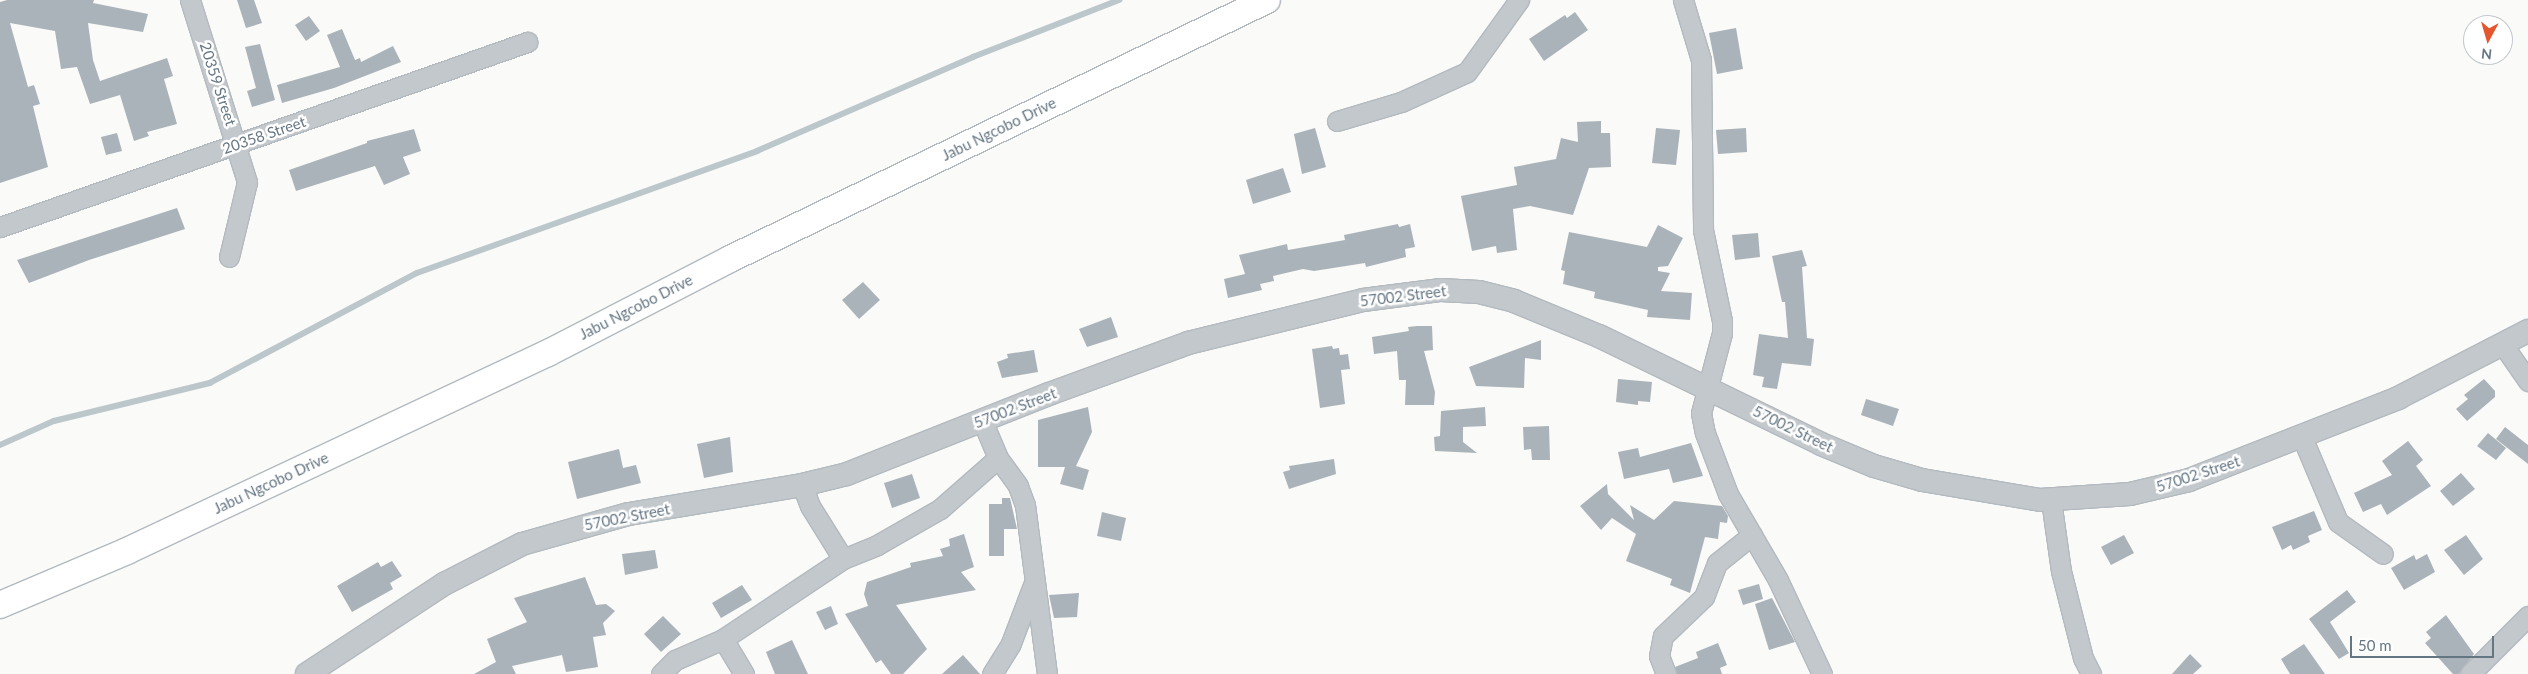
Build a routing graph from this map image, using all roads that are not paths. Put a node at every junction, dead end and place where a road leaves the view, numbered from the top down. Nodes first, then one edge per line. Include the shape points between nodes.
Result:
1 (190, 0) edge
2 (1267, 0) edge
3 (1519, 0) edge
4 (1683, 0) edge
5 (527, 42) dead end
6 (1337, 121) dead end
7 (237, 144) junction
8 (0, 228) edge
9 (229, 257) dead end
10 (2528, 331) edge
11 (2503, 345) junction
12 (2528, 381) edge
13 (1706, 386) junction
14 (982, 420) junction
15 (2302, 438) junction
16 (998, 458) junction
17 (802, 485) junction
18 (2051, 500) junction
19 (1752, 535) junction
20 (2383, 554) dead end
21 (843, 559) junction
22 (1034, 584) junction
23 (0, 605) edge
24 (2528, 616) edge
25 (723, 639) junction
26 (307, 674) edge
27 (661, 674) edge
28 (744, 674) edge
29 (992, 674) edge
30 (1047, 674) edge
31 (1666, 674) edge
32 (1822, 674) edge
33 (2091, 674) edge
34 (2470, 674) edge

1 - 7 street, 20359 Street
2 - 23 main road, Jabu Ngcobo Drive via 738,254 539,357 127,551
3 - 6 street via 1467,72 1401,102
4 - 13 street via 1701,60 1703,230 1722,321 1722,332
5 - 7 street, 20358 Street
7 - 8 street, 20358 Street
7 - 9 street, 20359 Street via 247,182
10 - 11 street, 57002 Street
11 - 12 street
11 - 15 street, 57002 Street via 2398,398
13 - 14 street, 57002 Street via 1514,301 1478,292 1441,290 1363,300 1188,343
13 - 18 street, 57002 Street via 1821,444 1874,466 1951,486 2009,497
13 - 19 street via 1701,413 1705,433 1728,494
14 - 16 street
14 - 17 street, 57002 Street via 847,474
15 - 18 street, 57002 Street via 2160,488 2101,498
15 - 20 street via 2338,522
16 - 21 street via 940,509 877,545
16 - 22 street via 1018,486 1026,505
17 - 21 street via 810,506
17 - 26 street, 57002 Street via 629,514 522,544 444,584
18 - 33 street via 2061,571
19 - 31 street via 1717,563 1704,597 1663,636 1659,656
19 - 32 street via 1778,580
21 - 25 street
22 - 29 street via 1011,642
22 - 30 street
24 - 34 street
25 - 27 street via 675,660
25 - 28 street

